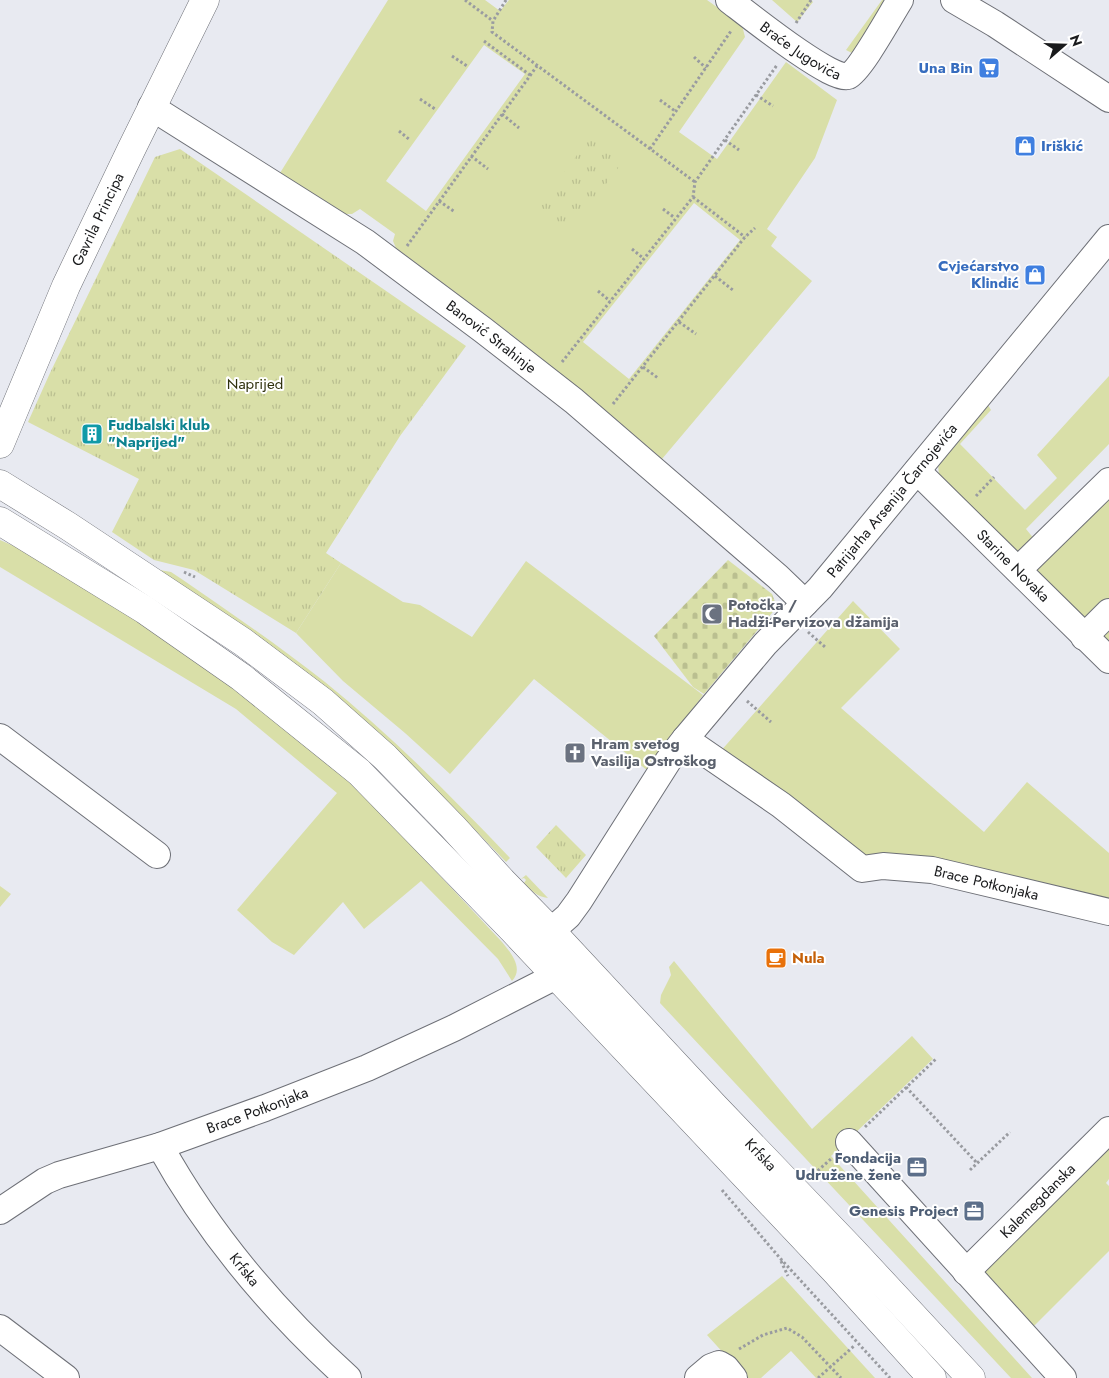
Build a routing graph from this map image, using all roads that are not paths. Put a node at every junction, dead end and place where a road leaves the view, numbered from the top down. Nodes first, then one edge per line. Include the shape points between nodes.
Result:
1 (205, 0) edge
2 (729, 0) edge
3 (900, 0) edge
4 (954, 0) edge
5 (1109, 99) edge
6 (151, 107) junction
7 (1109, 238) edge
8 (0, 444) edge
9 (917, 471) junction
10 (1109, 481) edge
11 (0, 484) edge
12 (0, 521) edge
13 (1018, 570) junction
14 (805, 603) junction
15 (1109, 612) edge
16 (1084, 636) junction
17 (1109, 660) edge
18 (0, 737) edge
19 (685, 739) junction
20 (157, 855) dead end
21 (1109, 912) edge
22 (511, 928) junction
23 (551, 931) junction
24 (556, 976) junction
25 (512, 998) junction
26 (1109, 1130) edge
27 (849, 1142) road end
28 (160, 1146) junction
29 (0, 1211) edge
30 (966, 1272) junction
31 (0, 1328) edge
32 (66, 1378) edge
33 (348, 1378) edge
34 (932, 1378) edge
35 (971, 1378) edge
36 (1063, 1378) edge

1 - 6 main road, Gavrila Principa
2 - 3 street, Braće Jugovića via 793,34 833,73 842,76 848,76 859,66
4 - 5 street
6 - 8 main road, Gavrila Principa via 66,286
6 - 14 street, Banović Strahinje via 366,242 484,330 574,401
7 - 9 street, Patrijarha Arsenija Čarnojevića
9 - 13 street, Starine Novaka
9 - 14 street, Patrijarha Arsenija Čarnojevića
10 - 13 street
11 - 23 main road, Krfska via 244,642 323,702 385,757
12 - 22 main road, Krfska via 144,610 241,677 312,733 359,772
13 - 16 street, Starine Novaka
14 - 19 street, Patrijarha Arsenija Čarnojevića via 765,644
15 - 16 street
16 - 17 street, Starine Novaka
18 - 20 street
19 - 21 street, Brace Potkonjaka via 781,805 862,869 883,866 932,870
19 - 23 street, Patrijarha Arsenija Čarnojevića via 568,916
22 - 24 main road, Krfska
22 - 25 street, Brace Potkonjaka via 527,958 530,975 522,990
23 - 35 main road, Krfska
24 - 25 street, Brace Potkonjaka
24 - 34 main road, Krfska
25 - 28 street, Brace Potkonjaka via 368,1068
26 - 30 street, Kalemegdanska
27 - 30 street
28 - 29 street, Brace Potkonjaka via 59,1175
28 - 33 street, Krfska via 180,1181 243,1269 315,1348
30 - 36 street
31 - 32 street

